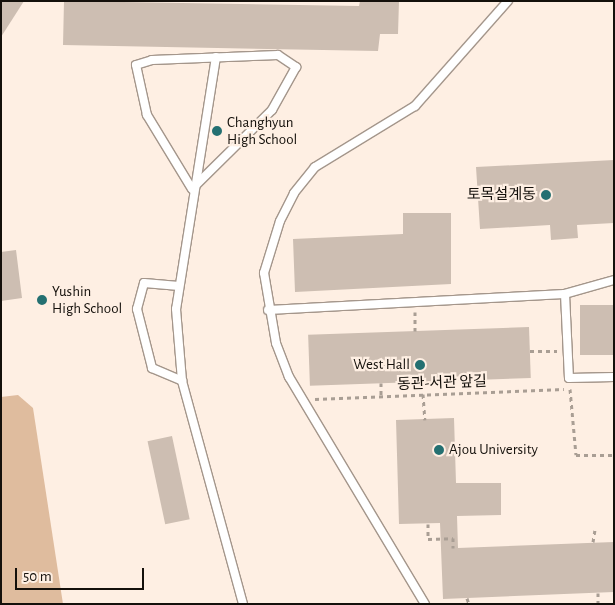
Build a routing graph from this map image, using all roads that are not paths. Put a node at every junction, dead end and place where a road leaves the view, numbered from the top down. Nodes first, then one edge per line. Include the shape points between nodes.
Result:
1 (508, 1) edge
2 (216, 57) junction
3 (192, 190) junction
4 (614, 280) edge
5 (179, 286) junction
6 (565, 294) junction
7 (268, 310) junction
8 (614, 377) edge
9 (182, 381) junction
10 (243, 604) edge
11 (425, 604) edge

1 - 7 lane via 415,106 316,168 294,193 266,260
2 - 3 lane
2 - 3 lane via 136,65 147,115
2 - 3 lane via 278,55 296,67 272,110
3 - 5 lane
4 - 6 lane
5 - 9 lane via 176,309
5 - 9 lane via 144,283 137,309 152,368
6 - 7 lane
6 - 8 lane via 569,378
7 - 11 lane via 276,343 302,399
9 - 10 lane

